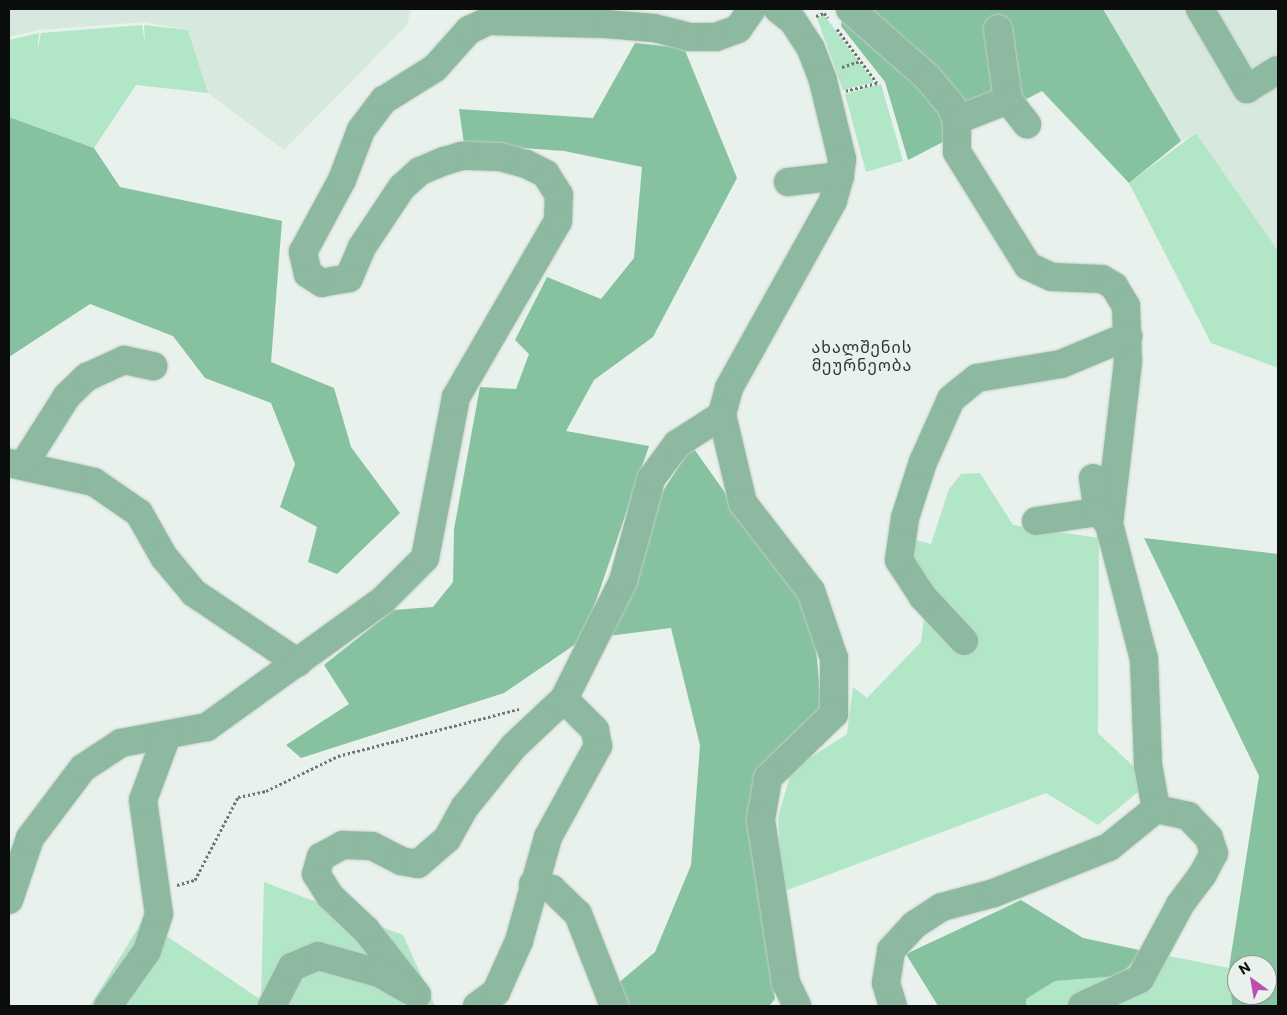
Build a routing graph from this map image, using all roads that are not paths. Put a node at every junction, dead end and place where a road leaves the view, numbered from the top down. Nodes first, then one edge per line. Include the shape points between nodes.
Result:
1 (752, 9) edge
2 (778, 9) edge
3 (850, 9) edge
4 (1200, 9) edge
5 (998, 29) dead end
6 (1278, 70) edge
7 (1008, 100) junction
8 (957, 120) junction
9 (1027, 124) dead end
10 (840, 176) junction
11 (788, 182) dead end
12 (1128, 336) junction
13 (153, 366) dead end
14 (722, 415) junction
15 (16, 463) edge
16 (1093, 478) dead end
17 (1103, 518) junction
18 (1036, 521) dead end
19 (964, 641) dead end
20 (298, 663) junction
21 (564, 699) junction
22 (167, 735) junction
23 (1156, 809) junction
24 (533, 884) junction
25 (9, 900) edge
26 (787, 998) edge
27 (423, 1001) edge
28 (108, 1006) edge
29 (272, 1006) edge
30 (477, 1006) edge
31 (614, 1006) edge
32 (893, 1006) edge
33 (1082, 1006) edge

1 - 20 street via 738,29 716,37 689,37 654,28 606,24 488,21 469,30 435,68 384,100 361,130 342,180 303,252 308,274 322,283 349,278 362,247 402,187 420,172 444,161 462,156 500,157 536,168 552,183 560,207 545,246 456,397 425,558 383,600
2 - 10 street via 802,35 820,73 842,159
3 - 8 street via 927,77
4 - 6 street via 1247,89
5 - 7 street
7 - 8 street
7 - 9 street
8 - 12 street via 957,152 1028,266 1052,277 1102,279 1114,286 1126,306
10 - 11 street
10 - 14 street via 833,200 729,388
12 - 17 street
12 - 19 street via 1062,364 977,378 951,399 923,462 905,518 899,560 923,596
13 - 15 street via 124,360 87,377 67,396
14 - 21 street via 677,444 651,479 623,582
14 - 26 street via 743,503 811,591 834,658 834,714 768,778 761,820
15 - 20 street via 94,482 139,513 164,557 194,593
16 - 17 street
17 - 18 street
17 - 23 street via 1144,659 1148,765
20 - 22 street via 207,727
21 - 24 street via 595,730 598,746 548,837
21 - 27 street via 513,747 465,807 447,839 418,864 401,861 372,846 343,845 322,857 316,874 330,896 366,930
22 - 25 street via 121,743 83,768 30,838
22 - 28 street via 143,800 159,914 147,951
23 - 32 street via 1109,848 994,893 942,907 914,925 892,950 886,983
23 - 33 street via 1188,816 1209,838 1214,853 1140,979
24 - 30 street via 519,940 496,992
24 - 31 street via 552,889 578,914
27 - 29 street via 379,973 318,956 292,966

